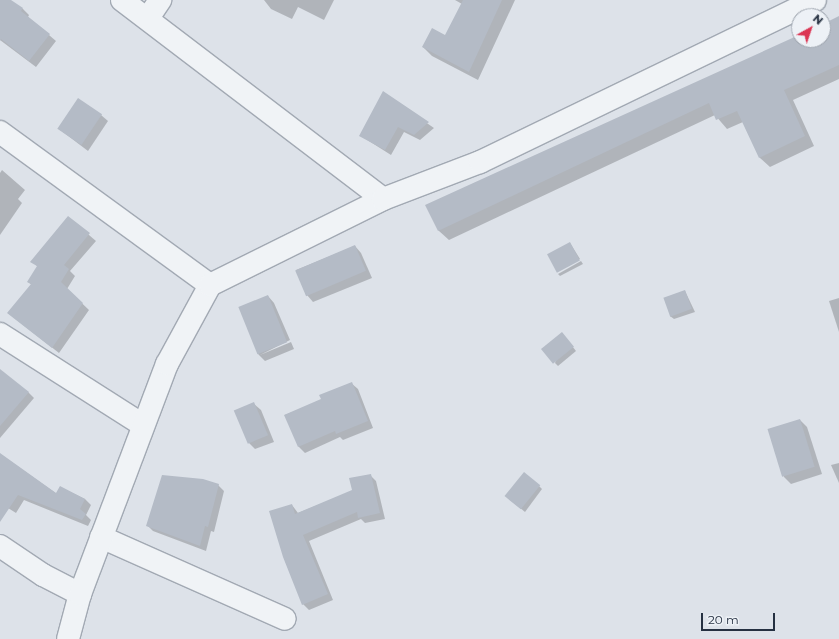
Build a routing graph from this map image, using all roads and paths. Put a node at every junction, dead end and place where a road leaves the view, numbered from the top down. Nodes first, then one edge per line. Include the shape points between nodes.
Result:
1 (122, 0) edge
2 (160, 0) edge
3 (815, 0) edge
4 (148, 18) junction
5 (0, 132) edge
6 (383, 199) junction
7 (210, 285) junction
8 (0, 334) edge
9 (143, 425) junction
10 (101, 537) junction
11 (0, 546) edge
12 (80, 594) junction
13 (285, 619) dead end
14 (68, 639) edge

1 - 4 street
2 - 4 street
3 - 6 street via 480,162
4 - 6 street
5 - 7 street
6 - 7 street
7 - 9 street via 167,364
8 - 9 street
9 - 10 street
10 - 12 street
10 - 13 street
11 - 12 street via 43,575
12 - 14 street

